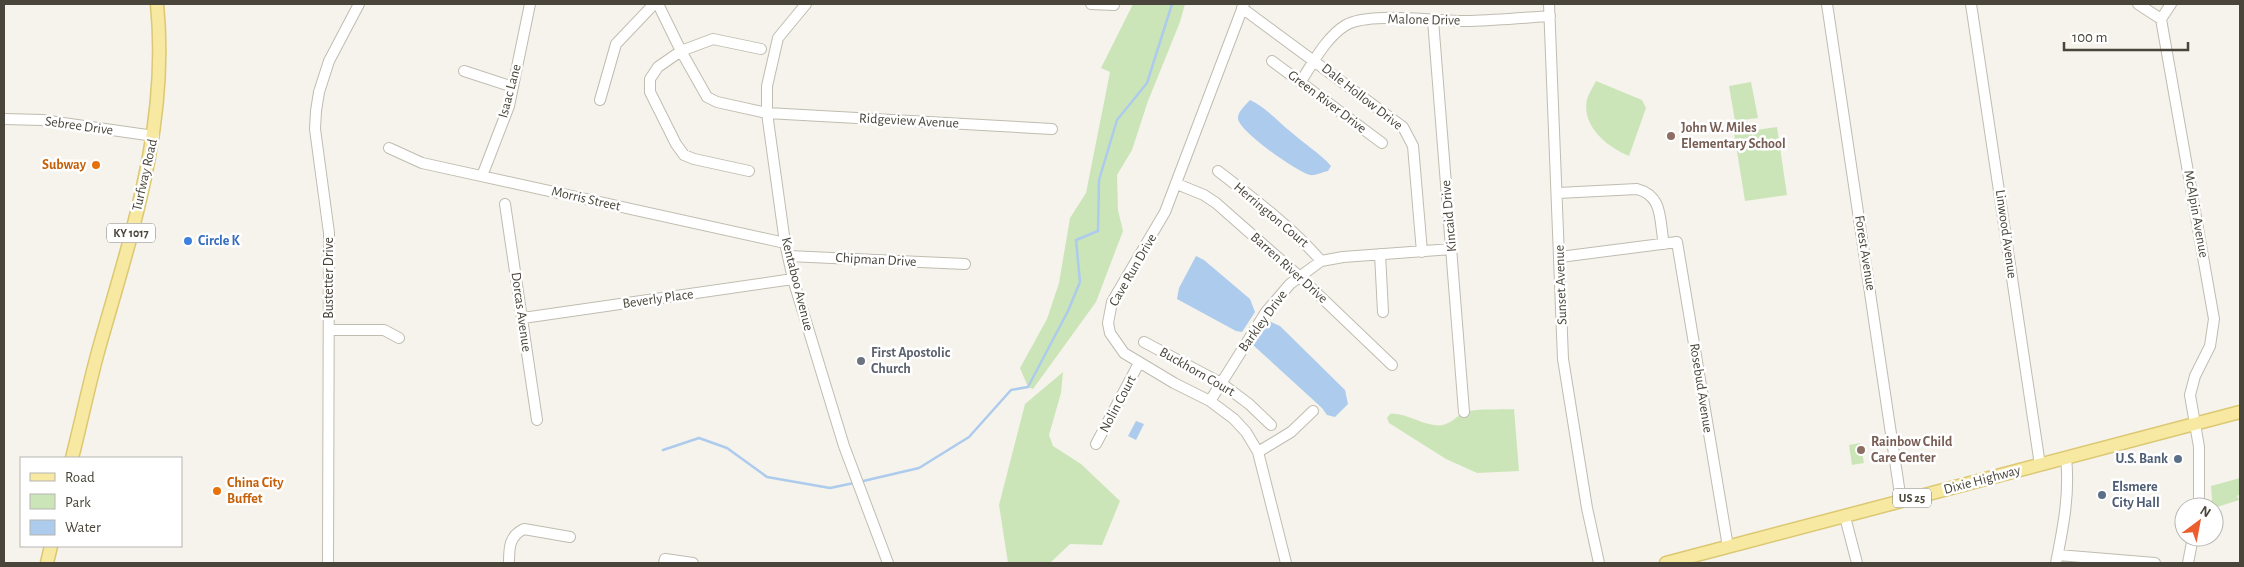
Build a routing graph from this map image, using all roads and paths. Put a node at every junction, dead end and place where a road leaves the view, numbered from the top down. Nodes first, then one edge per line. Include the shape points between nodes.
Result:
1 (157, 4) edge
2 (359, 4) edge
3 (530, 4) edge
4 (654, 4) edge
5 (658, 4) edge
6 (806, 4) edge
7 (1091, 4) edge
8 (1550, 4) edge
9 (1827, 4) edge
10 (1972, 4) edge
11 (2138, 4) edge
12 (2171, 4) edge
13 (1114, 5) dead end
14 (1243, 6) edge
15 (1550, 16) junction
16 (2161, 19) junction
17 (1433, 20) junction
18 (761, 49) dead end
19 (681, 51) junction
20 (1314, 60) junction
21 (1272, 61) dead end
22 (464, 72) dead end
23 (1301, 81) junction
24 (513, 87) junction
25 (600, 100) dead end
26 (767, 113) junction
27 (4, 119) edge
28 (1052, 130) dead end
29 (154, 136) junction
30 (1382, 143) dead end
31 (389, 148) dead end
32 (749, 171) dead end
33 (1218, 171) dead end
34 (482, 176) junction
35 (1177, 184) junction
36 (1558, 193) junction
37 (505, 204) dead end
38 (785, 243) junction
39 (1664, 244) junction
40 (1452, 249) junction
41 (1422, 252) junction
42 (1380, 254) junction
43 (788, 256) junction
44 (1560, 257) junction
45 (1321, 261) junction
46 (965, 264) dead end
47 (1300, 277) junction
48 (793, 279) junction
49 (1383, 312) dead end
50 (523, 318) junction
51 (329, 330) junction
52 (399, 338) dead end
53 (1144, 342) dead end
54 (1139, 363) junction
55 (1392, 365) dead end
56 (1221, 383) junction
57 (1210, 401) junction
58 (1313, 411) dead end
59 (1464, 412) dead end
60 (2240, 412) edge
61 (537, 420) dead end
62 (2195, 424) junction
63 (1270, 425) dead end
64 (1096, 444) dead end
65 (1258, 452) junction
66 (72, 457) edge
67 (2066, 458) junction
68 (2040, 465) junction
69 (2199, 497) edge
70 (1901, 501) junction
71 (1845, 516) junction
72 (570, 537) dead end
73 (51, 547) edge
74 (1728, 547) junction
75 (2192, 547) edge
76 (2057, 559) edge
77 (665, 561) edge
78 (47, 563) edge
79 (328, 563) edge
80 (509, 563) edge
81 (693, 563) edge
82 (888, 563) edge
83 (1286, 563) edge
84 (1599, 563) edge
85 (1666, 563) edge
86 (1857, 563) edge
87 (2155, 563) edge
88 (2188, 563) edge

1 - 29 main road, Turfway Road / KY 1017 via 160,76
2 - 51 street, Bustetter Drive via 329,61 316,111 315,129 329,233
3 - 24 street, Isaac Lane
4 - 25 street via 616,44
5 - 19 street, Ridgeview Avenue
6 - 26 street, Kentaboo Avenue via 776,44 768,86
7 - 13 street
8 - 15 street, Sunset Avenue
9 - 70 street, Forest Avenue
10 - 68 street, Linwood Avenue
11 - 16 street
12 - 16 street
14 - 20 street, Dale Hollow Drive
14 - 35 street, Cave Run Drive
15 - 17 street, Malone Drive
15 - 36 street, Sunset Avenue
16 - 62 street, McAlpin Avenue via 2214,319 2210,346 2192,388
17 - 20 street, Malone Drive via 1353,22 1339,30
17 - 40 street, Kincaid Drive
18 - 19 street via 713,39
19 - 26 street, Ridgeview Avenue via 707,97
19 - 32 street via 650,78 650,92 676,144 684,155 694,159
20 - 23 street, Malone Drive
20 - 41 street, Dale Hollow Drive via 1396,121 1408,135 1413,146
21 - 23 street, Green River Drive
22 - 24 street
23 - 30 street, Green River Drive
24 - 34 street, Isaac Lane
26 - 28 street, Ridgeview Avenue
26 - 38 street, Kentaboo Avenue
27 - 29 street, Sebree Drive via 42,120
29 - 66 main road, Turfway Road / KY 1017
31 - 34 street, Morris Street via 422,163
33 - 45 street, Herrington Court via 1269,212
34 - 38 street, Morris Street
35 - 47 street, Barren River Drive via 1216,203
35 - 54 street, Cave Run Drive via 1159,226 1126,277 1108,316 1110,333 1119,348
36 - 39 street via 1637,189 1649,193 1658,205
36 - 44 street, Sunset Avenue
37 - 50 street, Dorcas Avenue
38 - 43 street, Kentaboo Avenue
39 - 44 street
39 - 74 street, Rosebud Avenue via 1677,242
40 - 41 street, Barkley Drive
40 - 59 street, Kincaid Drive
41 - 42 street, Barkley Drive
42 - 45 street, Barkley Drive
42 - 49 street
43 - 46 street, Chipman Drive
43 - 48 street, Kentaboo Avenue
44 - 84 street, Sunset Avenue via 1563,359
45 - 47 street, Barkley Drive
47 - 55 street, Barren River Drive
47 - 56 street, Barkley Drive via 1266,312
48 - 50 street, Beverly Place
48 - 82 street, Kentaboo Avenue via 844,446
50 - 61 street, Dorcas Avenue
51 - 52 street via 384,330
51 - 79 street, Bustetter Drive
53 - 56 street, Buckhorn Court
54 - 57 street, Cave Run Drive
54 - 64 street, Nolin Court
56 - 57 street, Barkley Drive
56 - 63 street, Buckhorn Court
57 - 65 street, Cave Run Drive via 1234,419
58 - 65 street via 1291,432
60 - 62 main road, Dixie Highway / US 25
62 - 67 main road, Dixie Highway / US 25
62 - 69 street, McAlpin Avenue via 2199,447
65 - 83 street, Cave Run Drive
67 - 68 main road, Dixie Highway / US 25
67 - 76 street via 2065,517
68 - 70 main road, Dixie Highway / US 25
70 - 71 main road, Dixie Highway / US 25
71 - 74 main road, Dixie Highway / US 25
71 - 86 street
72 - 80 street via 524,529 512,538
73 - 78 main road
74 - 85 main road, Dixie Highway / US 25
75 - 88 street
76 - 87 street
77 - 81 street

